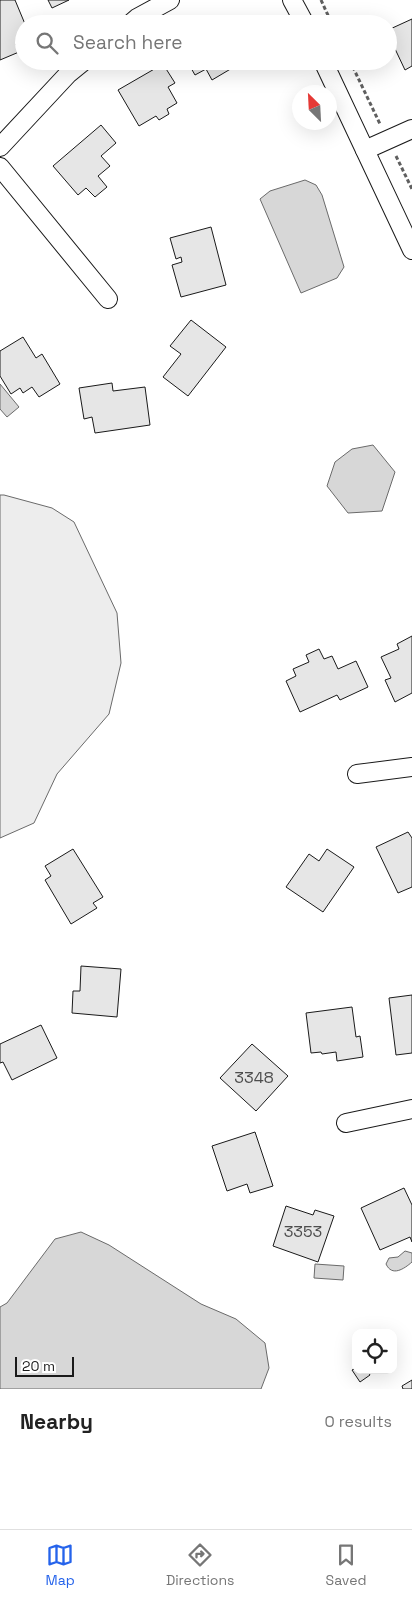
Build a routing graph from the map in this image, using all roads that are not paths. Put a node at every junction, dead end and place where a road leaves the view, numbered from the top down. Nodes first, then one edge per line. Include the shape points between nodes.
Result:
1 (170, 0) edge
2 (292, 0) edge
3 (142, 15) edge
4 (300, 15) edge
5 (73, 70) edge
6 (327, 70) edge
7 (412, 130) edge
8 (0, 147) edge
9 (366, 150) junction
10 (0, 167) edge
11 (412, 250) edge
12 (108, 299) dead end
13 (412, 767) edge
14 (357, 774) dead end
15 (412, 1109) edge
16 (346, 1123) dead end

1 - 3 street
2 - 4 street
5 - 8 street
6 - 9 street
7 - 9 street
9 - 11 street
10 - 12 street
13 - 14 street
15 - 16 street

